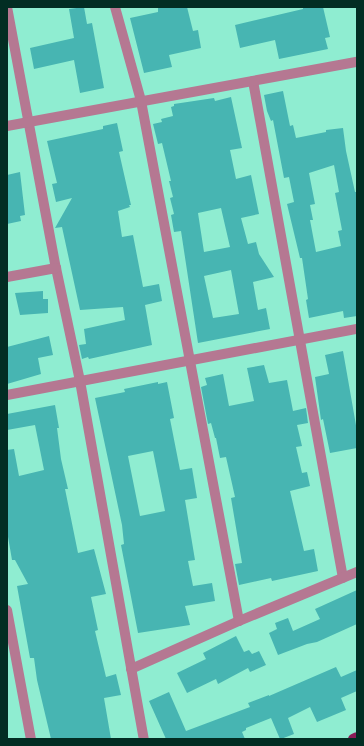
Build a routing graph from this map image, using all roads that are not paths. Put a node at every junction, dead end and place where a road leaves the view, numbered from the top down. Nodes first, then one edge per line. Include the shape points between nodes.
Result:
1 (7, 7) edge
2 (115, 7) edge
3 (357, 62) edge
4 (253, 81) junction
5 (141, 101) junction
6 (28, 122) junction
7 (7, 126) edge
8 (56, 268) junction
9 (7, 277) edge
10 (357, 329) edge
11 (300, 339) junction
12 (190, 360) junction
13 (80, 381) junction
14 (7, 394) edge
15 (357, 572) edge
16 (343, 578) junction
17 (7, 610) edge
18 (239, 621) junction
19 (132, 670) junction
20 (357, 737) edge
21 (31, 739) edge
22 (144, 739) edge
23 (353, 739) edge

1 - 6 street
2 - 5 street
3 - 4 street
4 - 5 street
4 - 11 street
5 - 6 street
5 - 12 street
6 - 7 street
6 - 8 street
8 - 9 street
8 - 13 street
10 - 11 street
11 - 12 street
11 - 16 street
12 - 13 street
12 - 18 street
13 - 14 street
13 - 19 street
15 - 16 street
16 - 18 street
17 - 21 street
18 - 19 street
19 - 22 street
20 - 23 main road

